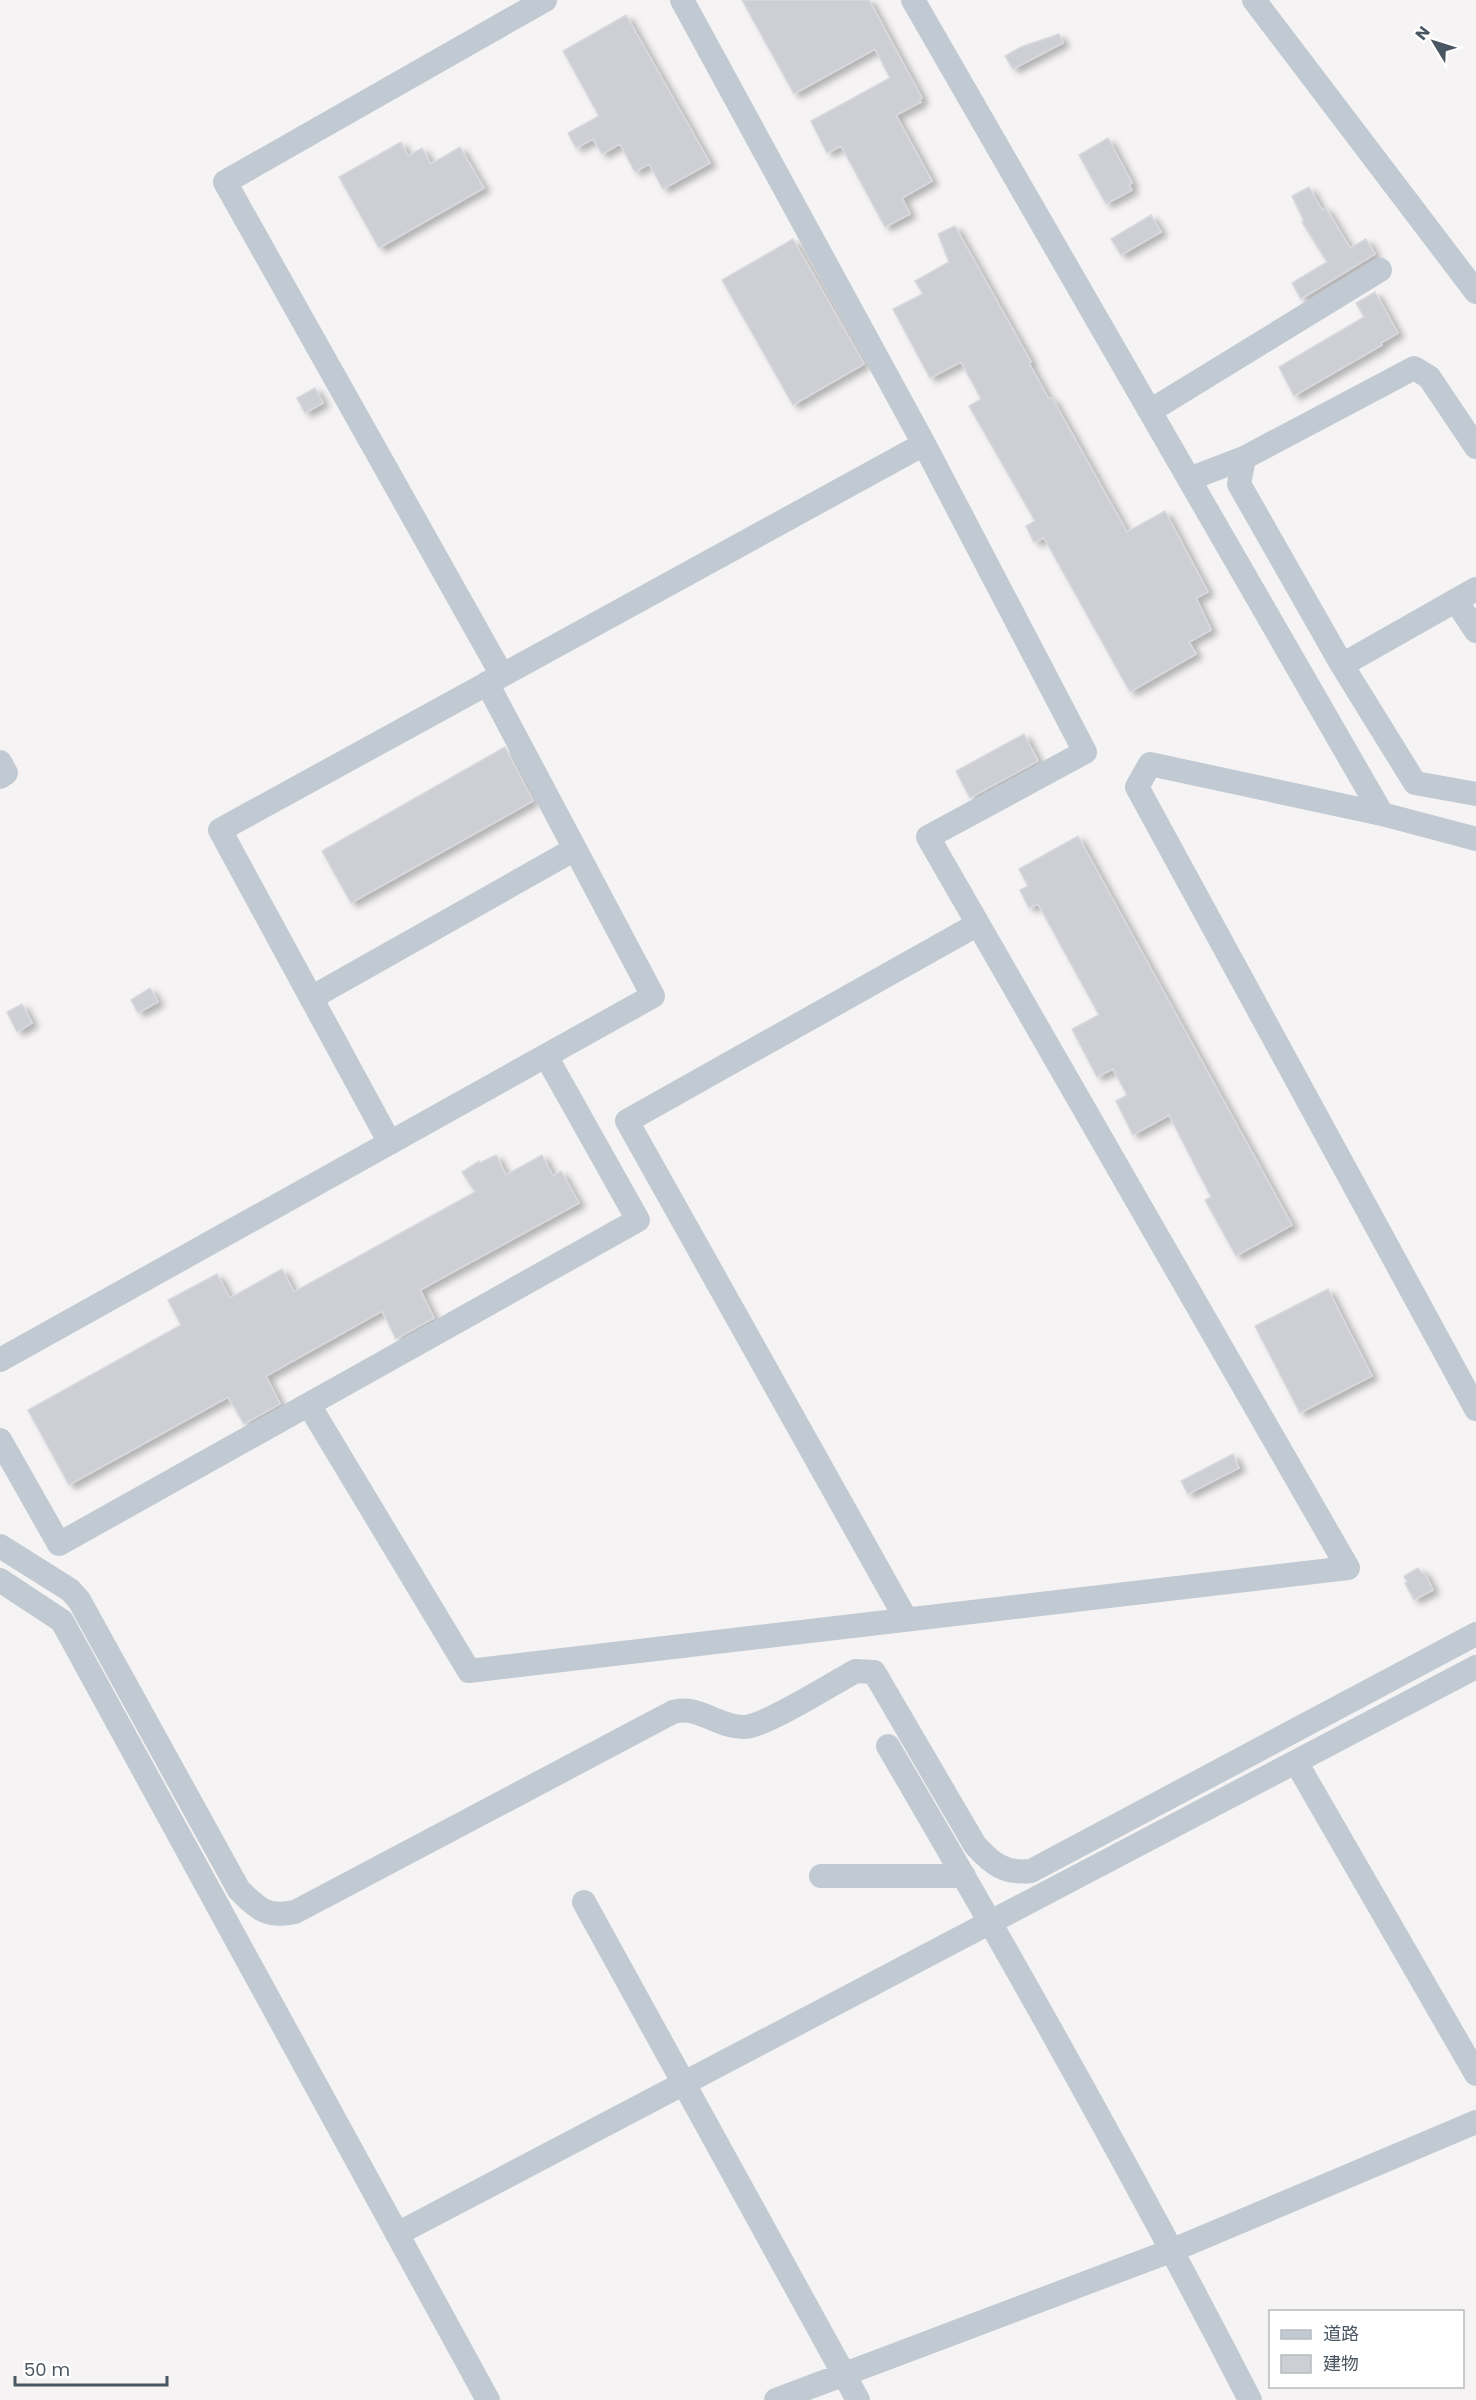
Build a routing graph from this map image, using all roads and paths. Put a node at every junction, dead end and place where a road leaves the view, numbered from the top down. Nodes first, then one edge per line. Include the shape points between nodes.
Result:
1 (545, 0) edge
2 (682, 0) edge
3 (914, 0) edge
4 (1254, 0) edge
5 (1380, 270) dead end
6 (1476, 292) edge
7 (1150, 411) junction
8 (924, 444) junction
9 (1476, 447) edge
10 (1244, 458) junction
11 (1189, 479) junction
12 (1466, 595) edge
13 (1476, 631) edge
14 (1342, 666) junction
15 (495, 679) junction
16 (0, 762) edge
17 (0, 777) edge
18 (1476, 794) edge
19 (1382, 813) junction
20 (1476, 839) edge
21 (575, 849) junction
22 (978, 924) junction
23 (311, 998) junction
24 (546, 1056) junction
25 (390, 1143) junction
26 (0, 1360) edge
27 (309, 1405) junction
28 (1476, 1409) edge
29 (0, 1440) edge
30 (0, 1546) edge
31 (0, 1580) edge
32 (906, 1619) junction
33 (1476, 1634) edge
34 (1476, 1667) edge
35 (888, 1746) dead end
36 (1296, 1762) junction
37 (820, 1876) dead end
38 (964, 1876) junction
39 (584, 1902) dead end
40 (991, 1922) junction
41 (1476, 2074) edge
42 (683, 2084) junction
43 (1476, 2122) edge
44 (397, 2234) junction
45 (1173, 2250) junction
46 (844, 2374) junction
47 (476, 2393) edge
48 (776, 2400) edge
49 (858, 2400) edge
50 (1251, 2400) edge

1 - 15 street via 225,182
2 - 8 street
3 - 7 street
4 - 6 street
5 - 7 street
7 - 11 street
8 - 15 street
8 - 22 street via 1085,752 928,837
9 - 10 street via 1429,377 1414,368
10 - 11 street
10 - 14 street via 1239,484
11 - 19 street
12 - 13 street
12 - 14 street
14 - 18 street via 1415,783
15 - 21 street
15 - 23 street via 220,830
16 - 17 street via 6,773
19 - 20 street
19 - 28 street via 1150,764 1137,787
21 - 23 street
21 - 24 street via 653,996
22 - 32 street via 627,1121
22 - 32 street via 1348,1568
23 - 25 street
24 - 25 street
24 - 27 street via 638,1220
25 - 26 street
27 - 29 street via 59,1544
27 - 32 street via 470,1671
30 - 33 street via 70,1590 78,1600 239,1890 264,1912 277,1916 295,1912 673,1712 690,1710 729,1726 755,1726 856,1671 874,1672 986,1858 1007,1871 1031,1871
31 - 44 street via 62,1621
34 - 36 street
35 - 38 street
36 - 40 street
36 - 41 street
37 - 38 street
38 - 40 street
39 - 42 street
40 - 42 street
40 - 45 street
42 - 44 street
42 - 46 street
43 - 45 street
44 - 47 street
45 - 46 street
45 - 50 street
46 - 48 street
46 - 49 street

